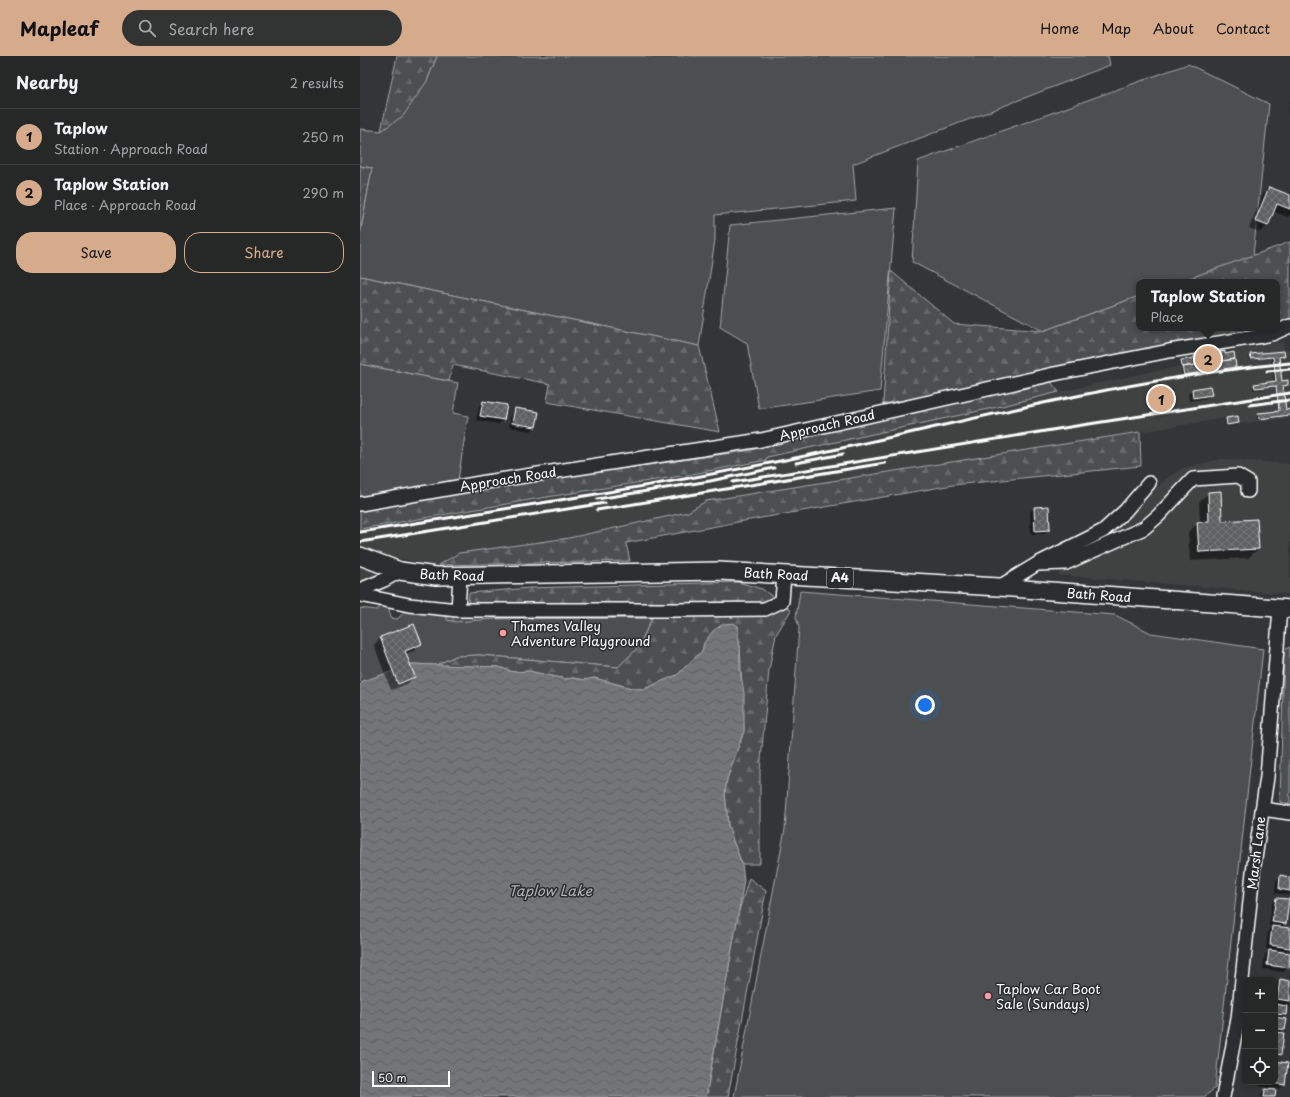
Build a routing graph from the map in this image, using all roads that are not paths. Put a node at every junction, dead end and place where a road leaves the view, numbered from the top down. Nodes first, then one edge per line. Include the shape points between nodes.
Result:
1 (1290, 326) edge
2 (1280, 330) edge
3 (1277, 331) edge
4 (1149, 483) dead end
5 (1248, 491) dead end
6 (360, 504) edge
7 (360, 556) edge
8 (1037, 564) junction
9 (400, 571) junction
10 (784, 575) junction
11 (460, 576) junction
12 (999, 588) junction
13 (360, 590) edge
14 (360, 595) edge
15 (1285, 608) edge
16 (458, 610) junction
17 (1262, 809) junction
18 (1290, 812) edge
19 (1223, 1097) edge

1 - 2 street, Approach Road
3 - 6 street, Approach Road via 1054,374 761,440
4 - 8 street via 1126,511 1103,531
5 - 8 street via 1248,482 1238,476 1193,479 1144,528 1066,563
7 - 9 main road, Bath Road / A4
8 - 12 street
9 - 11 main road, Bath Road / A4
9 - 13 street
10 - 11 main road, Bath Road / A4 via 719,571
10 - 12 main road, Bath Road / A4
10 - 16 street via 782,601 765,608
11 - 16 street
12 - 15 main road, Bath Road / A4
14 - 16 street via 410,605
15 - 17 street, Marsh Lane
17 - 18 street
17 - 19 street, Marsh Lane via 1238,1019

